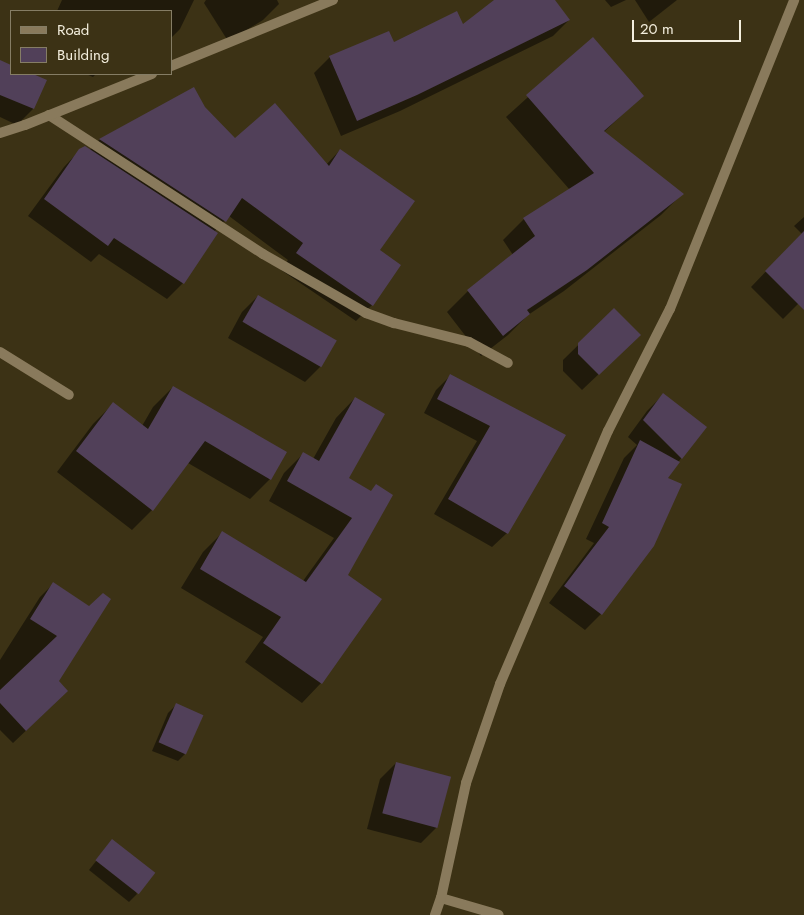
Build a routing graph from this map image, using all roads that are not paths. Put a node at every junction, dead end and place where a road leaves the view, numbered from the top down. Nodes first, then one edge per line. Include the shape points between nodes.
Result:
1 (333, 0) edge
2 (794, 0) edge
3 (172, 66) edge
4 (149, 75) edge
5 (49, 115) junction
6 (0, 133) edge
7 (0, 352) edge
8 (508, 363) dead end
9 (70, 395) dead end
10 (441, 898) junction
11 (435, 915) edge
12 (499, 915) edge

1 - 3 street
2 - 10 street via 670,310 608,432 500,684 466,783
4 - 5 street
5 - 6 street
5 - 8 street via 263,254 366,313 469,342
7 - 9 street
10 - 11 street
10 - 12 street

